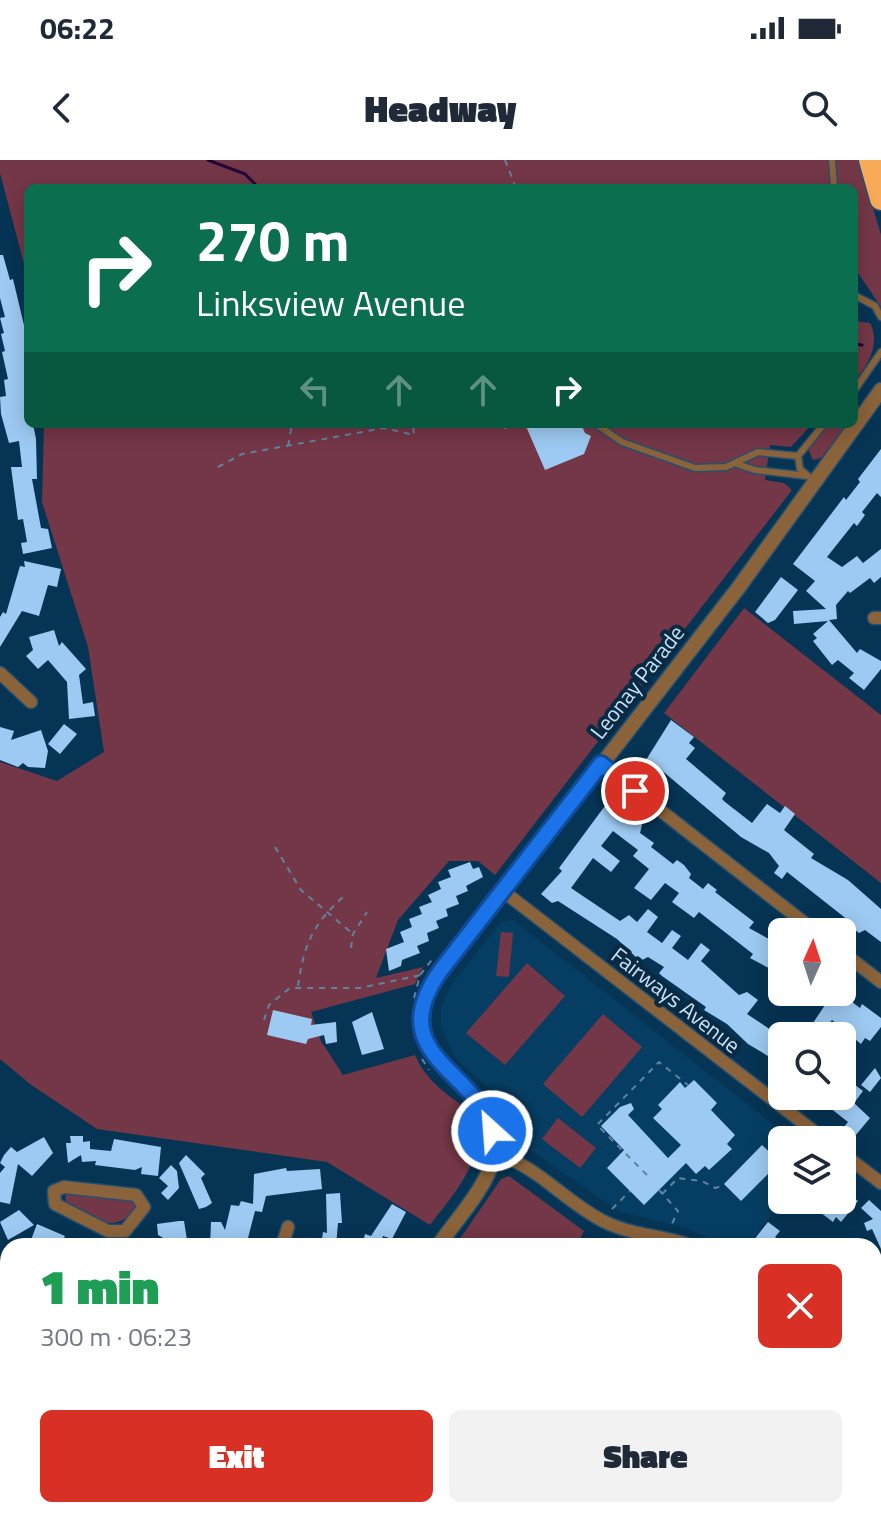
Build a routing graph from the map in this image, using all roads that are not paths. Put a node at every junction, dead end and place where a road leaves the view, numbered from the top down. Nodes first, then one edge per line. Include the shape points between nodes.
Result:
1 (832, 160) edge
2 (870, 160) edge
3 (834, 184) edge
4 (881, 199) edge
5 (858, 297) edge
6 (881, 317) edge
7 (881, 352) edge
8 (858, 387) edge
9 (881, 390) edge
10 (881, 408) edge
11 (858, 424) edge
12 (858, 427) edge
13 (602, 428) edge
14 (821, 428) edge
15 (855, 429) edge
16 (798, 456) junction
17 (737, 464) junction
18 (810, 478) junction
19 (0, 673) edge
20 (31, 702) dead end
21 (601, 764) junction
22 (503, 891) junction
23 (798, 918) edge
24 (856, 963) edge
25 (881, 982) edge
26 (807, 1126) edge
27 (494, 1153) junction
28 (856, 1164) edge
29 (881, 1183) edge
30 (288, 1227) dead end
31 (112, 1232) junction
32 (113, 1238) edge
33 (285, 1238) edge
34 (444, 1238) edge
35 (657, 1238) edge

1 - 3 lane
2 - 4 highway
5 - 6 lane via 875,306
7 - 8 lane
9 - 11 street, Leonay Parade
10 - 12 street, Leonay Parade
13 - 17 lane via 622,442 688,466
14 - 16 lane
15 - 18 street, Leonay Parade
16 - 17 lane via 758,452
16 - 18 lane via 798,466
17 - 18 lane
18 - 21 street, Leonay Parade via 739,587
19 - 20 street
21 - 22 street, Leonay Parade
21 - 23 street
22 - 26 street, Fairways Avenue
22 - 27 street, Leonay Parade via 438,974 425,1003 426,1039 440,1066 481,1104
24 - 25 street
27 - 34 street via 479,1187
27 - 35 street via 529,1167 601,1220
28 - 29 street
30 - 33 street
31 - 31 street via 60,1207 53,1201 54,1191 64,1187 140,1197 141,1214 125,1231
31 - 32 street

